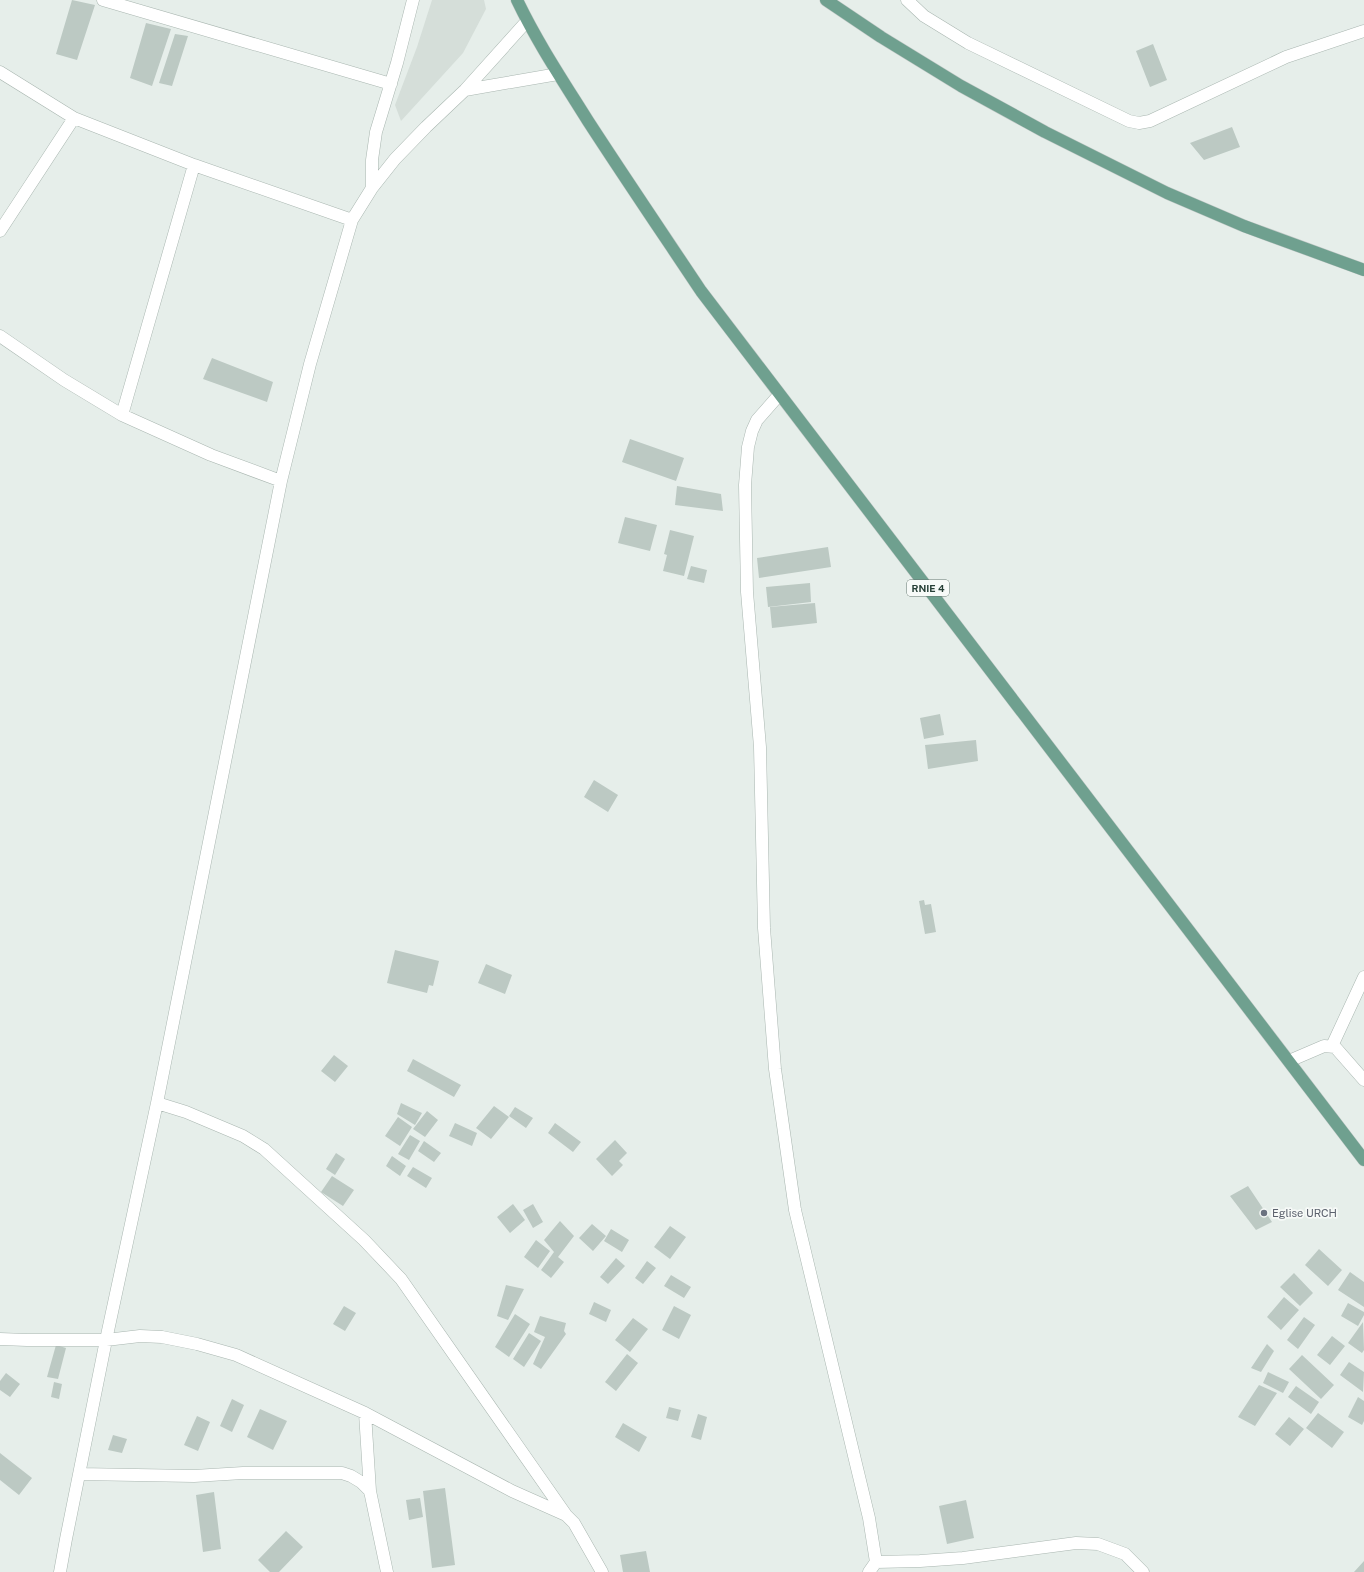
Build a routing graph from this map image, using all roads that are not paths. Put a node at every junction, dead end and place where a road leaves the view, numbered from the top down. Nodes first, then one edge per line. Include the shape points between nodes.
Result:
1 (103, 0) edge
2 (413, 0) edge
3 (517, 0) edge
4 (826, 0) edge
5 (907, 0) edge
6 (527, 21) junction
7 (1364, 30) edge
8 (0, 72) edge
9 (558, 74) junction
10 (391, 84) junction
11 (465, 90) junction
12 (74, 118) junction
13 (194, 165) junction
14 (372, 188) junction
15 (352, 220) junction
16 (0, 231) edge
17 (1364, 270) edge
18 (0, 336) edge
19 (779, 395) junction
20 (122, 415) junction
21 (281, 481) junction
22 (1364, 977) edge
23 (1332, 1046) junction
24 (1289, 1061) junction
25 (1364, 1080) edge
26 (157, 1103) junction
27 (1364, 1160) edge
28 (0, 1339) edge
29 (106, 1340) junction
30 (365, 1413) junction
31 (79, 1474) junction
32 (370, 1491) junction
33 (566, 1515) junction
34 (872, 1567) edge
35 (60, 1572) edge
36 (388, 1572) edge
37 (602, 1572) edge
38 (1143, 1572) edge

1 - 10 street
2 - 10 street
3 - 6 main road, RNIE 4
4 - 17 main road via 961,86 1045,132 1167,193 1237,223
5 - 7 street via 924,16 968,43 1129,121 1139,123 1150,121 1286,57
6 - 9 main road, RNIE 4
6 - 11 street
8 - 12 street
9 - 11 street
9 - 19 main road, RNIE 4 via 701,291
10 - 14 street via 376,132
11 - 14 street via 395,159
12 - 13 street
12 - 16 street
13 - 15 street
13 - 20 street
14 - 15 street
15 - 21 street via 310,364
18 - 20 street via 64,380
19 - 24 main road, RNIE 4
19 - 34 street via 757,420 752,431 748,447 745,493 747,592 760,747 764,928 775,1062 795,1210 869,1518
20 - 21 street via 211,455
21 - 26 street
22 - 23 street
23 - 24 street via 1324,1046
23 - 25 street via 1338,1049
24 - 27 main road, RNIE 4
26 - 29 street
26 - 33 street via 243,1136 264,1149 364,1240 401,1279
28 - 29 street
29 - 30 street via 140,1336 162,1337 197,1344 236,1355
29 - 31 street
30 - 32 street
30 - 33 street via 512,1491
31 - 32 street via 194,1476 243,1473 342,1473 361,1482
31 - 35 street
32 - 36 street
33 - 37 street via 574,1523
34 - 38 street via 1076,1543 1098,1544 1125,1554

